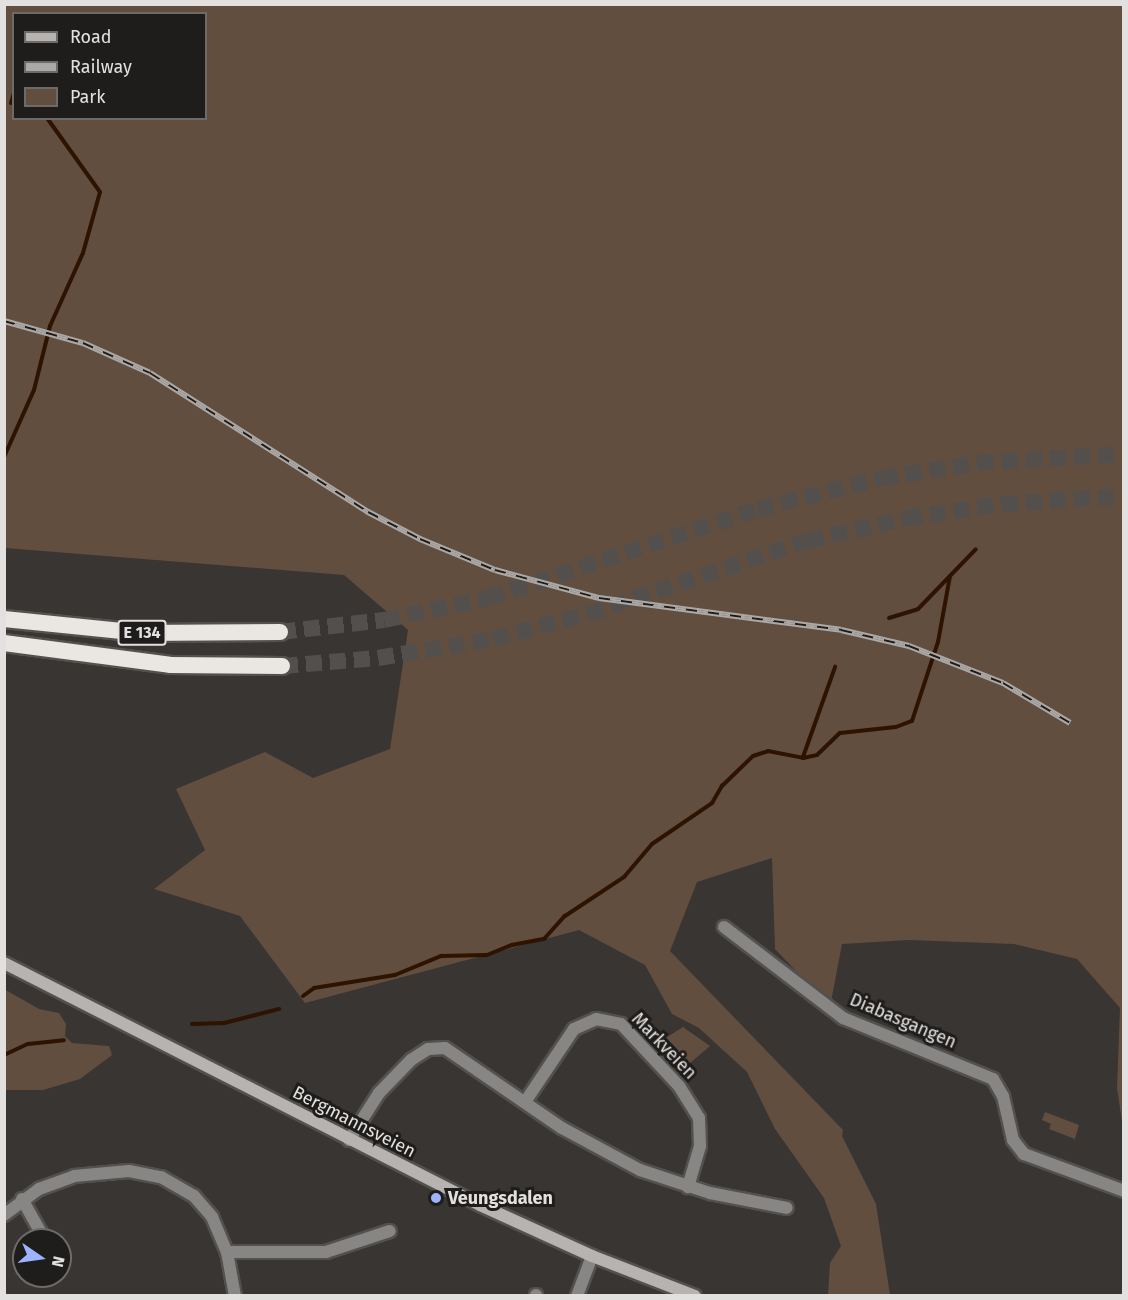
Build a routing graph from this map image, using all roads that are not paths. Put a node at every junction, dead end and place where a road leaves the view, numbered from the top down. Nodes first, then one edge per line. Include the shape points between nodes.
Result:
1 (4, 619) edge
2 (280, 632) tunnel mouth
3 (4, 643) edge
4 (282, 666) tunnel mouth
5 (724, 927) dead end
6 (4, 963) edge
7 (525, 1102) junction
8 (349, 1140) junction
9 (688, 1187) junction
10 (1124, 1191) edge
11 (22, 1200) junction
12 (7, 1207) edge
13 (787, 1208) dead end
14 (38, 1228) edge
15 (390, 1232) dead end
16 (227, 1252) junction
17 (592, 1256) junction
18 (235, 1296) edge
19 (577, 1296) edge
20 (694, 1296) edge

1 - 2 highway, E 134 via 141,633
3 - 4 highway, E 134 via 170,665
5 - 10 street, Diabasgangen via 843,1017 993,1079 1003,1096 1013,1140 1024,1154
6 - 8 main road, Bergmannsveien
7 - 8 street via 451,1049 433,1048 411,1060 380,1093
7 - 9 street via 591,1145 640,1170
7 - 9 street, Markveien via 574,1029 589,1020 621,1024 678,1086 699,1118 700,1146
8 - 17 main road, Bergmannsveien
9 - 13 street
11 - 12 street
11 - 14 street
11 - 16 street via 53,1182 74,1176 147,1173 173,1182 203,1204
15 - 16 street via 326,1252
16 - 18 street
17 - 19 street
17 - 20 main road, Bergmannsveien

